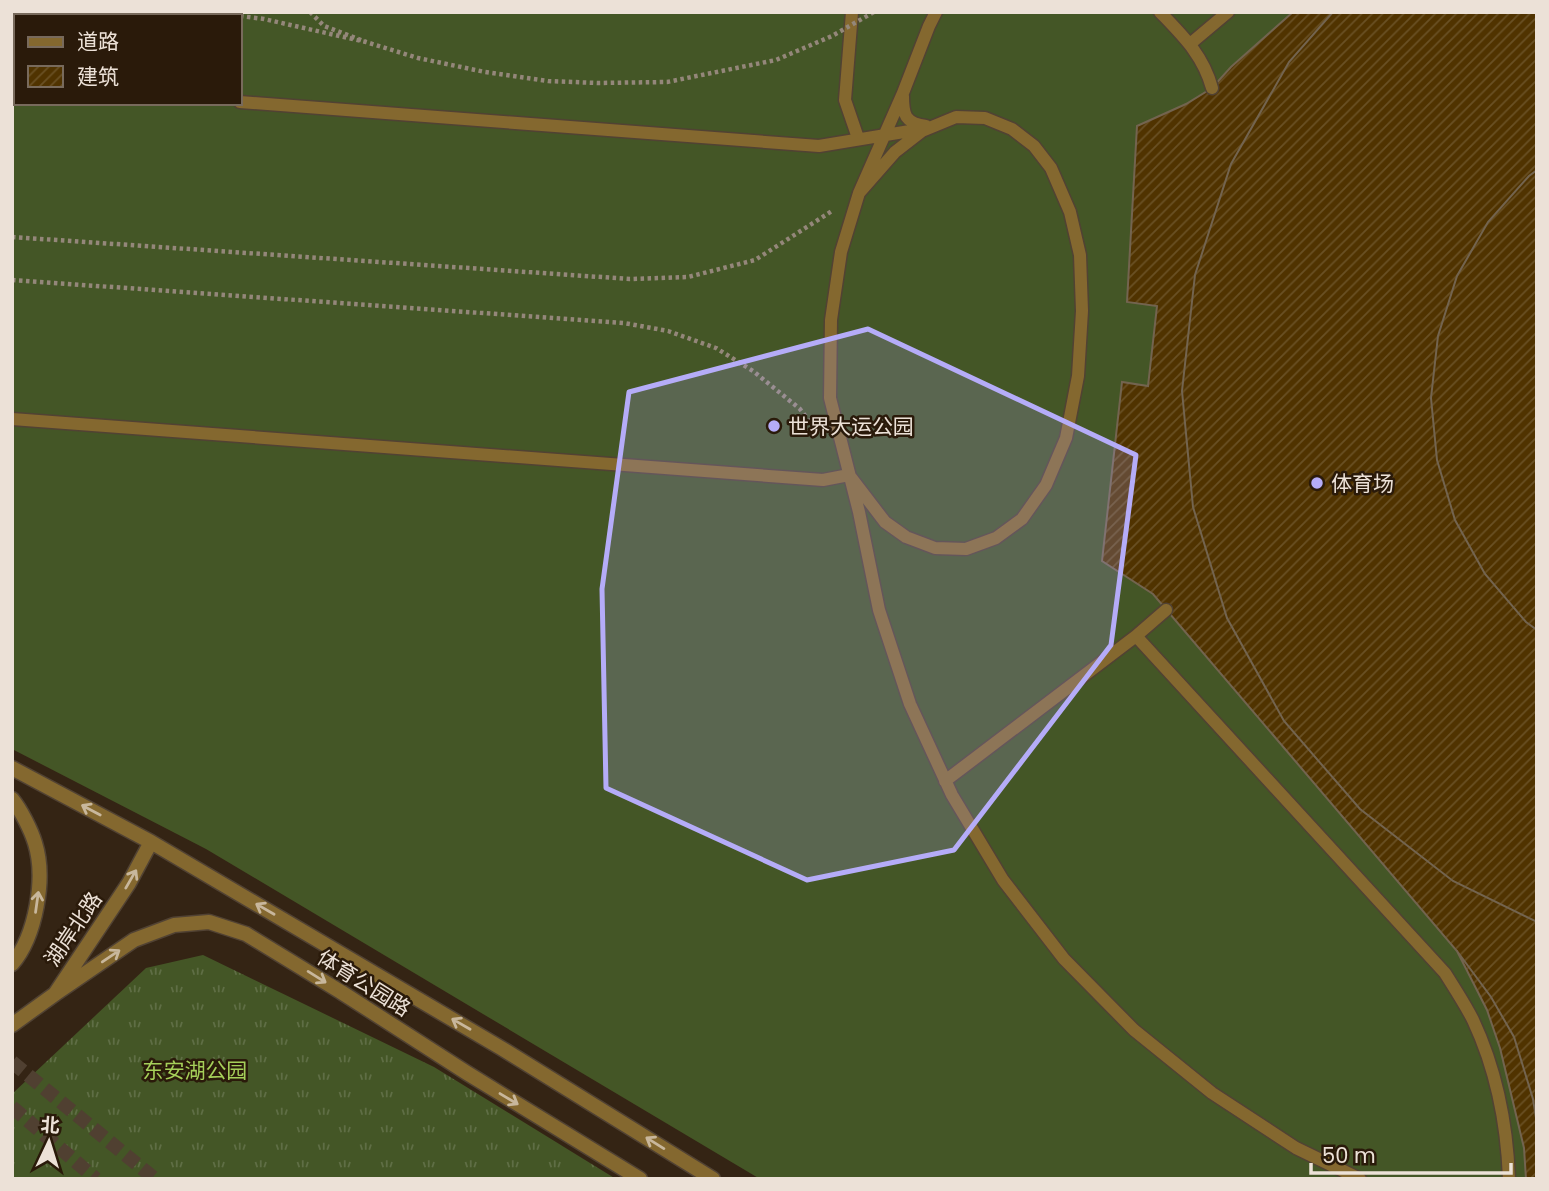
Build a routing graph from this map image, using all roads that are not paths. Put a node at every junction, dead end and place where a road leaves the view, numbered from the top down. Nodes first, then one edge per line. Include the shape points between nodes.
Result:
1 (80, 12) edge
2 (852, 12) edge
3 (936, 12) edge
4 (1160, 12) edge
5 (1228, 12) edge
6 (109, 14) edge
7 (1190, 44) junction
8 (1212, 88) dead end
9 (903, 93) junction
10 (242, 102) edge
11 (933, 127) junction
12 (885, 135) junction
13 (858, 138) junction
14 (859, 193) junction
15 (12, 419) edge
16 (849, 475) junction
17 (1167, 610) dead end
18 (1136, 636) junction
19 (12, 768) edge
20 (945, 781) junction
21 (12, 799) edge
22 (151, 842) junction
23 (12, 964) edge
24 (55, 994) junction
25 (12, 1025) edge
26 (640, 1179) edge
27 (713, 1179) edge
28 (1360, 1179) edge
29 (1509, 1179) edge

1 - 6 lane
2 - 13 lane via 845,100
3 - 9 lane
4 - 7 lane
5 - 7 lane
7 - 8 lane via 1208,72
9 - 11 lane via 908,120
9 - 12 lane
10 - 13 lane via 819,146
11 - 12 lane
11 - 14 lane via 895,152
11 - 16 lane via 956,117 985,118 1012,129 1034,146 1051,168 1070,212 1080,256 1082,312 1078,376 1066,438 1046,485 1022,519 996,538 966,549 935,548 906,537 886,522
12 - 13 lane
12 - 14 lane
14 - 16 lane via 841,252 831,320 830,398
15 - 16 lane via 823,480
16 - 20 lane via 879,610 910,704
17 - 18 lane
18 - 20 lane
18 - 29 lane via 1446,973 1474,1022 1488,1059 1505,1128
22 -> 19 street, 体育公园路
20 - 28 lane via 1003,880 1064,959 1134,1030 1212,1093 1296,1147
23 -> 21 street via 28,940 40,878 35,844
24 -> 22 street, 湖岸北路
27 -> 22 street, 体育公园路
24 - 25 street, 湖岸北路
24 -> 26 street, 体育公园路 via 134,940 174,925 208,922 246,934

